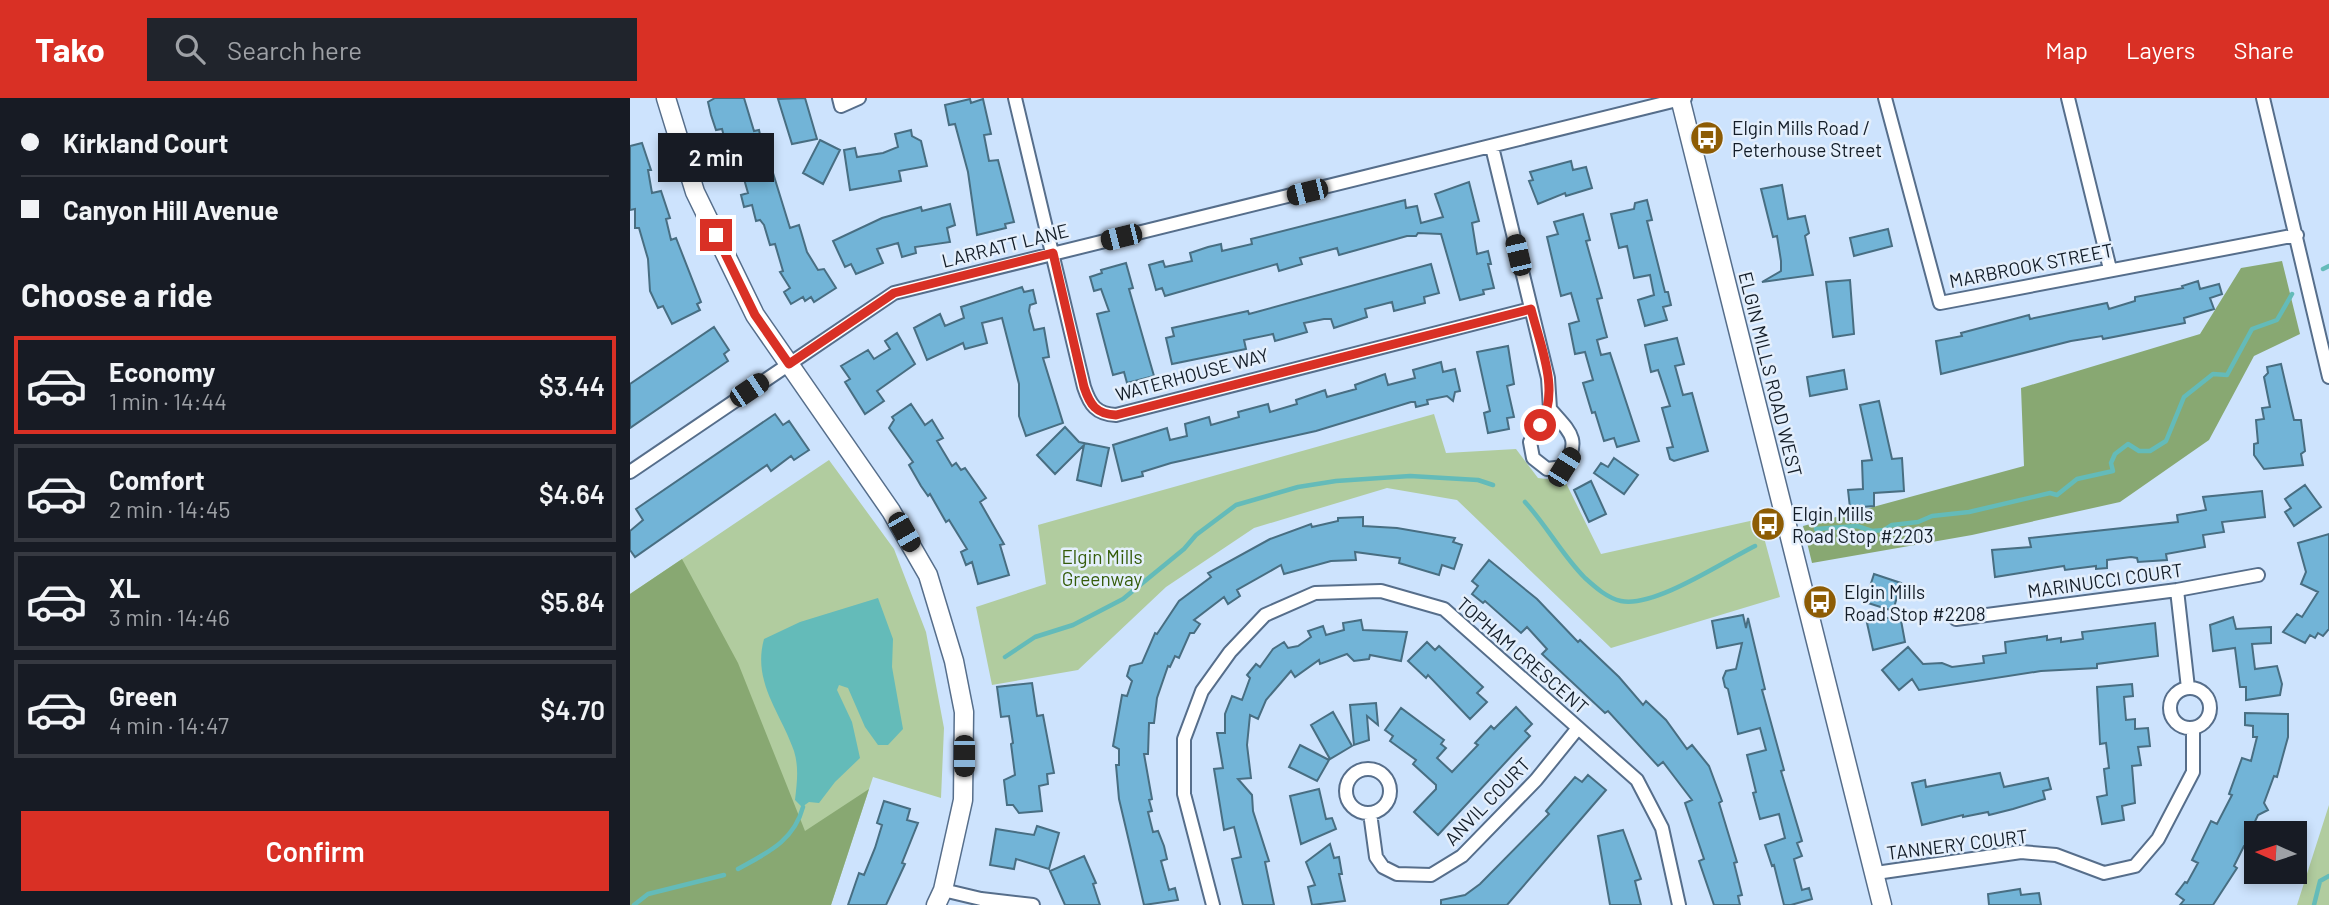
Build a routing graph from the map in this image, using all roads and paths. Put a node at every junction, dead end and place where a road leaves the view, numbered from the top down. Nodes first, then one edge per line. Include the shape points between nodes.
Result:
1 (666, 98) edge
2 (839, 98) edge
3 (859, 98) edge
4 (1016, 98) edge
5 (1682, 98) edge
6 (1885, 98) edge
7 (2068, 98) edge
8 (2263, 98) edge
9 (1492, 147) junction
10 (2297, 235) junction
11 (1053, 253) junction
12 (2110, 270) junction
13 (1531, 309) junction
14 (789, 364) junction
15 (2329, 377) edge
16 (1550, 409) junction
17 (630, 472) edge
18 (2258, 575) dead end
19 (2177, 590) junction
20 (1956, 619) dead end
21 (2188, 688) junction
22 (1578, 728) junction
23 (2193, 729) junction
24 (1370, 813) dead end
25 (1876, 873) junction
26 (940, 897) edge
27 (1033, 905) edge
28 (1213, 905) edge
29 (1679, 905) edge
30 (1882, 905) edge

1 - 14 street via 695,192 755,315
2 - 3 street via 841,106
4 - 11 street, WATERHOUSE WAY
5 - 9 street, LARRATT LANE
5 - 25 street, ELGIN MILLS ROAD WEST
6 - 12 street, MARBROOK STREET via 1941,303
7 - 12 street
8 - 10 street
9 - 11 street, LARRATT LANE
9 - 13 street
10 - 12 street, MARBROOK STREET
10 - 15 street
11 - 13 street, WATERHOUSE WAY via 1084,387 1090,406 1104,415
11 - 14 street, LARRATT LANE via 894,293
13 - 16 street via 1548,378
14 - 17 street, LARRATT LANE
14 - 26 street via 891,511 928,575 954,661 964,712 963,800
16 - 16 street via 1572,435 1574,452 1564,467 1547,469 1533,458 1530,442
18 - 19 street, MARINUCCI COURT
19 - 20 street, MARINUCCI COURT
19 - 21 street
21 - 23 street via 2202,691 2210,703 2209,717
21 - 23 street via 2172,698 2170,711 2180,726
22 - 24 street, ANVIL COURT via 1536,780 1462,856 1431,875 1397,874 1383,867 1376,857
22 - 28 street, TOPHAM CRESCENT via 1444,609 1368,591 1315,593 1265,615 1202,691 1184,739 1184,794
22 - 29 street, TOPHAM CRESCENT via 1637,780 1662,828
23 - 25 street, TANNERY COURT via 2193,772 2158,839 2135,866 2104,873 2056,855 2021,852
25 - 30 street, ELGIN MILLS ROAD WEST
26 - 27 street

